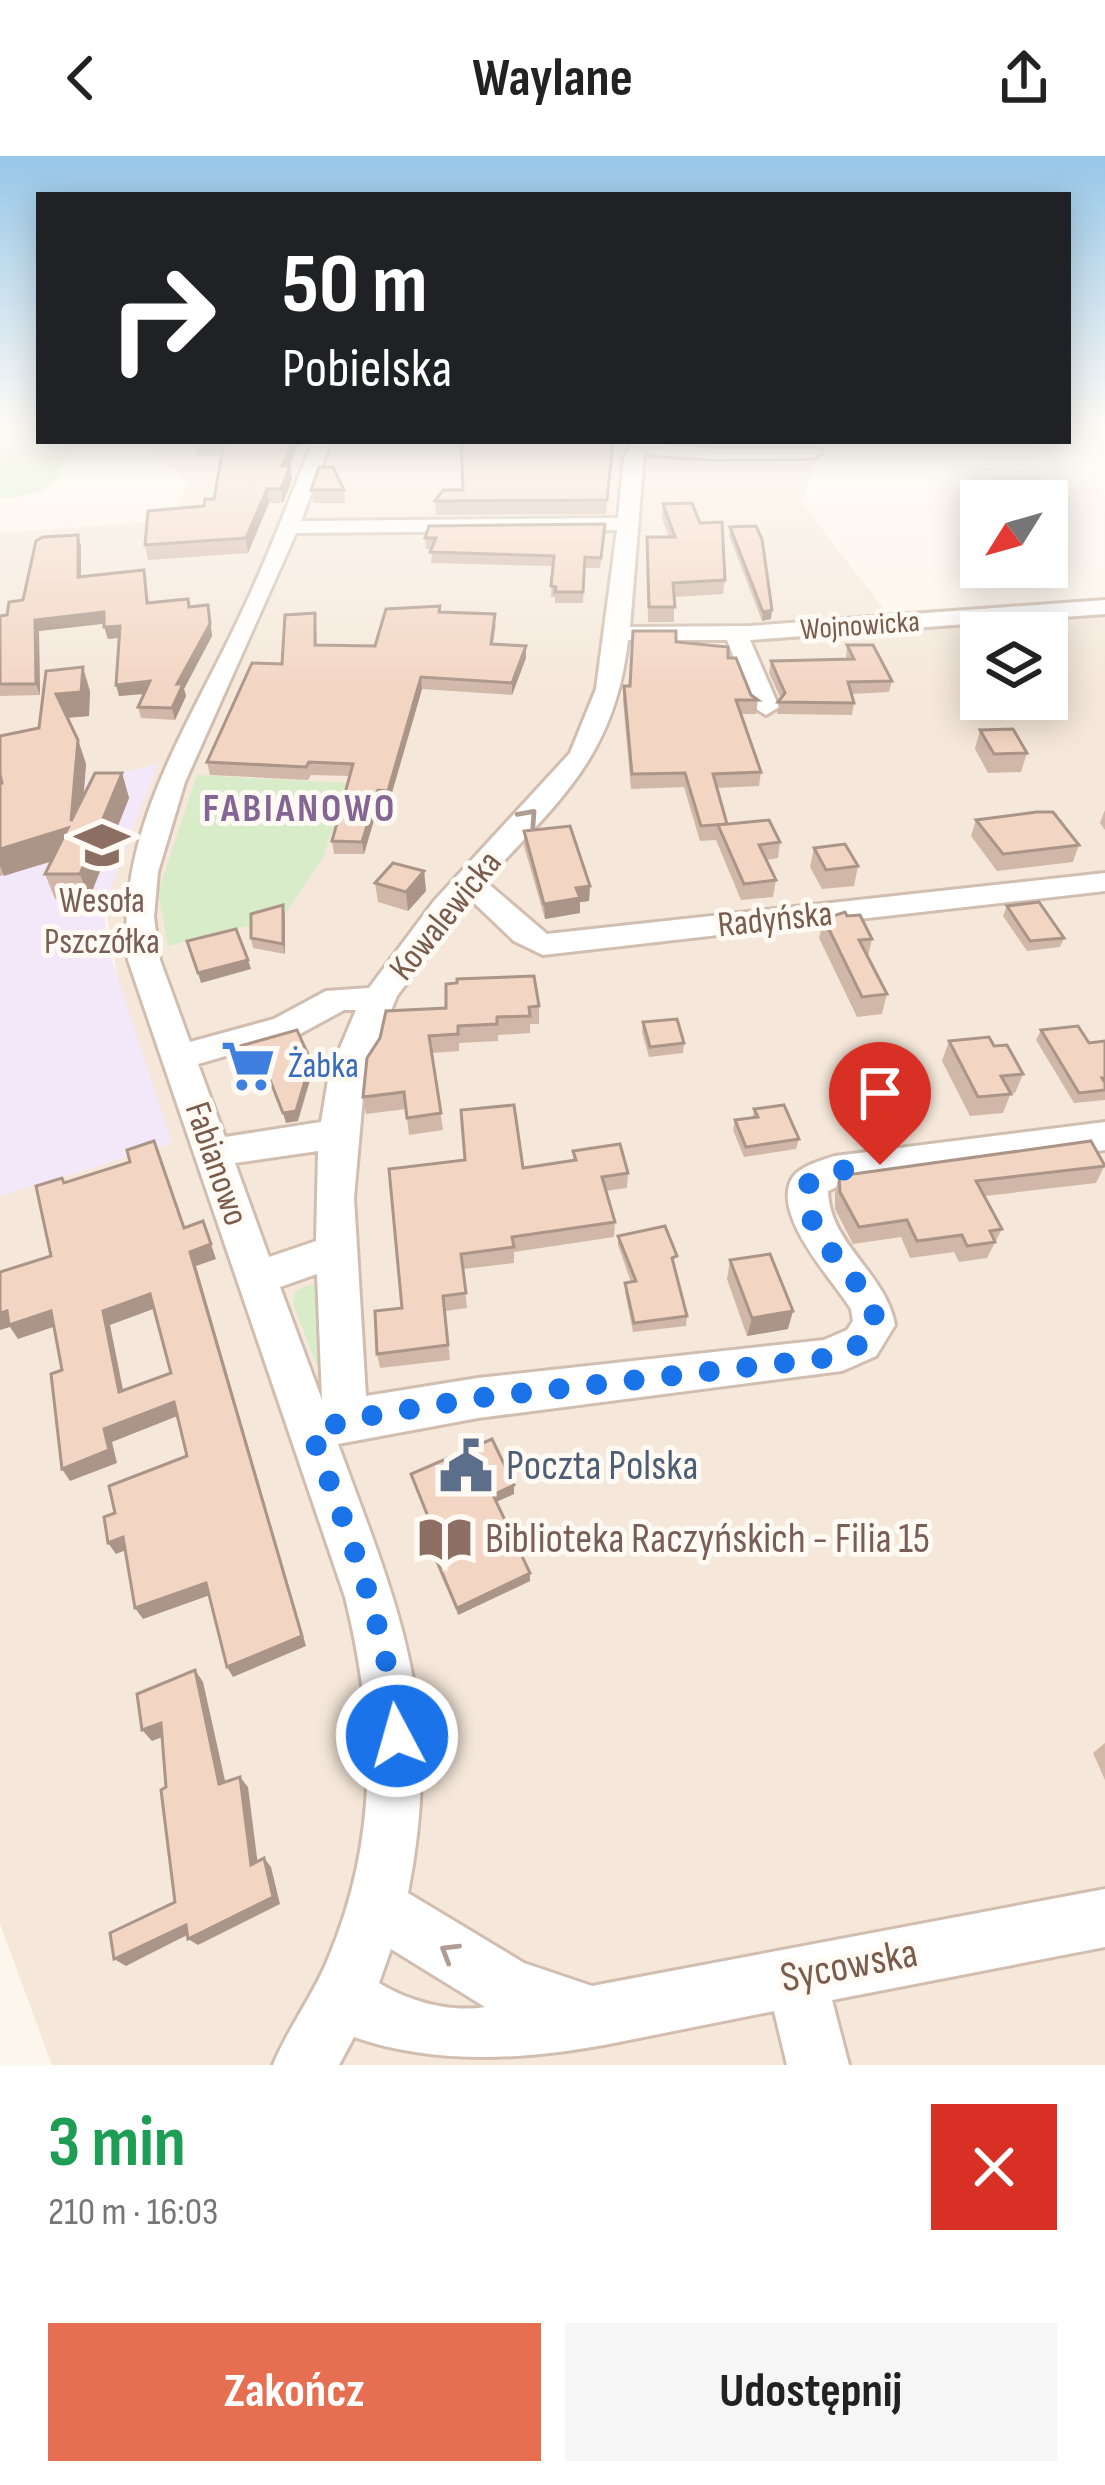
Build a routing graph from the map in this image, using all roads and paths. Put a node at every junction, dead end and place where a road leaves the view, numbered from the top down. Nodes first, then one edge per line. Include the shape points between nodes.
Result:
1 (292, 516) edge
2 (628, 516) edge
3 (627, 524) junction
4 (288, 526) junction
5 (1105, 607) edge
6 (615, 633) junction
7 (736, 634) junction
8 (766, 707) dead end
9 (1105, 882) edge
10 (468, 884) junction
11 (382, 999) junction
12 (178, 1058) junction
13 (338, 1132) junction
14 (1105, 1136) edge
15 (213, 1155) junction
16 (339, 1250) junction
17 (256, 1278) junction
18 (328, 1427) junction
19 (375, 1906) junction
20 (1105, 1918) edge
21 (796, 1977) junction
22 (342, 1995) junction
23 (490, 2028) edge
24 (304, 2065) edge
25 (818, 2065) edge

1 - 4 street, Fabianowo
2 - 3 street, Kowalewicka
3 - 4 street
3 - 6 street, Kowalewicka
4 - 12 street, Fabianowo via 175,777 140,878 137,934
5 - 7 street, Wojnowicka
6 - 7 street, Wojnowicka
10 -> 6 street, Kowalewicka via 583,753 605,700
7 - 8 street
9 - 10 street, Radyńska via 543,945
10 - 11 street, Kowalewicka via 424,931
11 - 12 street via 338,999 286,1027
11 - 13 street, Kowalewicka via 347,1070
12 - 15 street, Fabianowo
13 - 15 street
13 - 16 street, Kowalewicka
14 - 18 street via 836,1171 809,1183 807,1216 869,1295 877,1319 858,1349 478,1398
15 - 17 street, Fabianowo
16 - 17 street
16 - 18 street, Kowalewicka
17 - 18 street, Fabianowo
18 - 19 street, Fabianowo via 394,1700 394,1815
19 - 22 street, Fabianowo
23 -> 19 street
20 - 21 street, Sycowska
21 - 23 street, Sycowska via 593,2017
21 - 25 street
22 - 23 street, Sycowska via 388,2023 465,2041
22 - 24 street, Fabianowo

